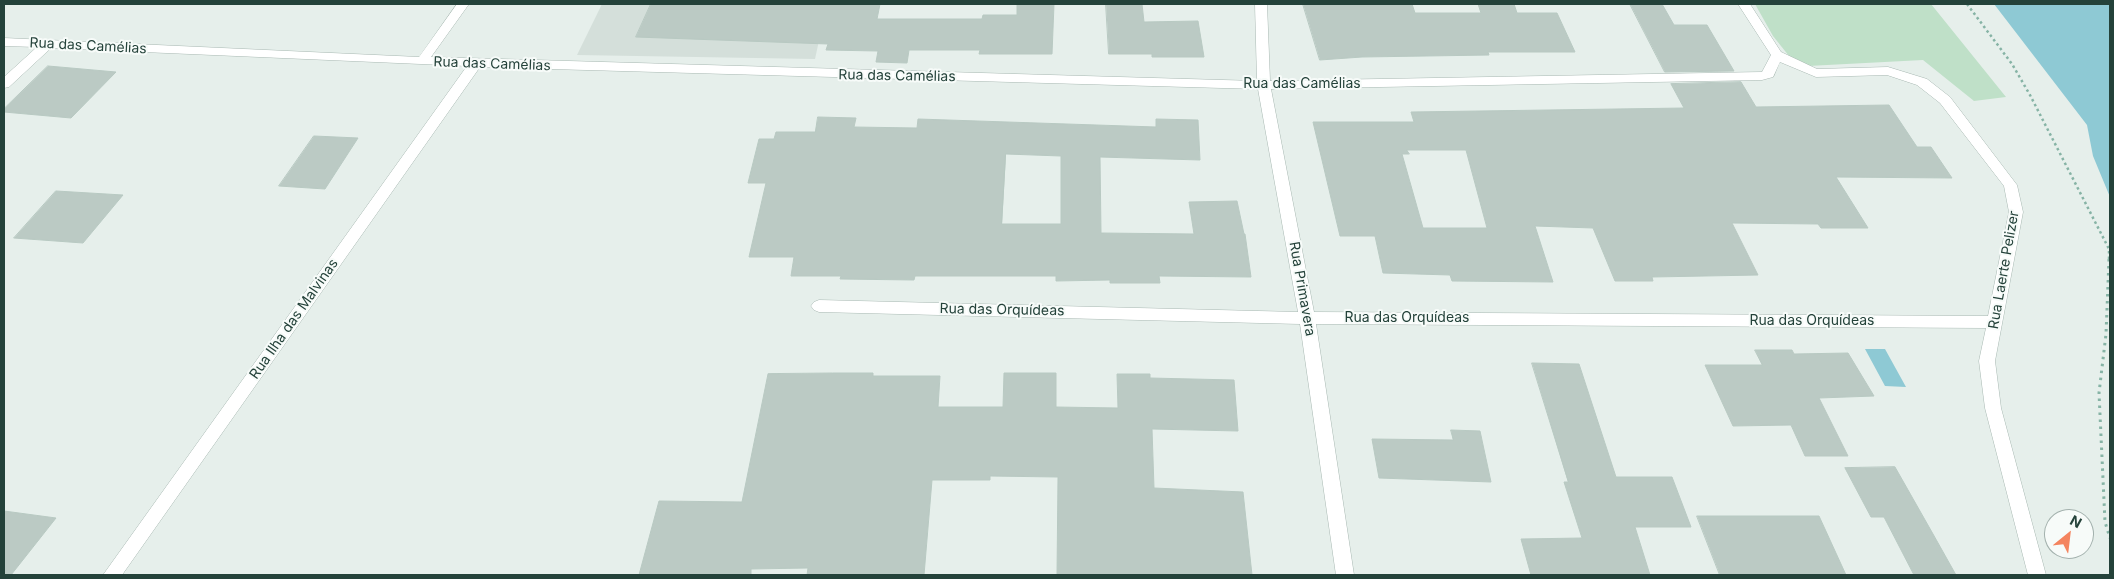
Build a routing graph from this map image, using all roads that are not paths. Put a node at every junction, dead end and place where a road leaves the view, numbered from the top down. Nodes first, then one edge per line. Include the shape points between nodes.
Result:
1 (463, 4) edge
2 (1261, 4) edge
3 (1744, 4) edge
4 (4, 42) edge
5 (48, 45) junction
6 (1777, 55) junction
7 (422, 61) junction
8 (476, 63) junction
9 (4, 84) edge
10 (1264, 85) junction
11 (819, 306) dead end
12 (1307, 318) junction
13 (1996, 322) junction
14 (112, 575) edge
15 (1345, 575) edge
16 (2037, 575) edge

1 - 7 street
2 - 10 street, Rua Primavera
3 - 6 street
4 - 5 street, Rua das Camélias
5 - 7 street, Rua das Camélias
5 - 9 street
6 - 10 street, Rua das Camélias via 1769,74 1762,76
6 - 13 street, Rua Laerte Pelizer via 1816,73 1888,71 1904,75 1922,82 1945,100 2010,185 2014,197 2016,212
7 - 8 street, Rua das Camélias
8 - 10 street, Rua das Camélias
8 - 14 street, Rua Ilha das Malvinas
10 - 12 street, Rua Primavera
11 - 12 street, Rua das Orquídeas
12 - 13 street, Rua das Orquídeas
12 - 15 street, Rua Primavera
13 - 16 street, Rua Laerte Pelizer via 1987,361 1993,408

